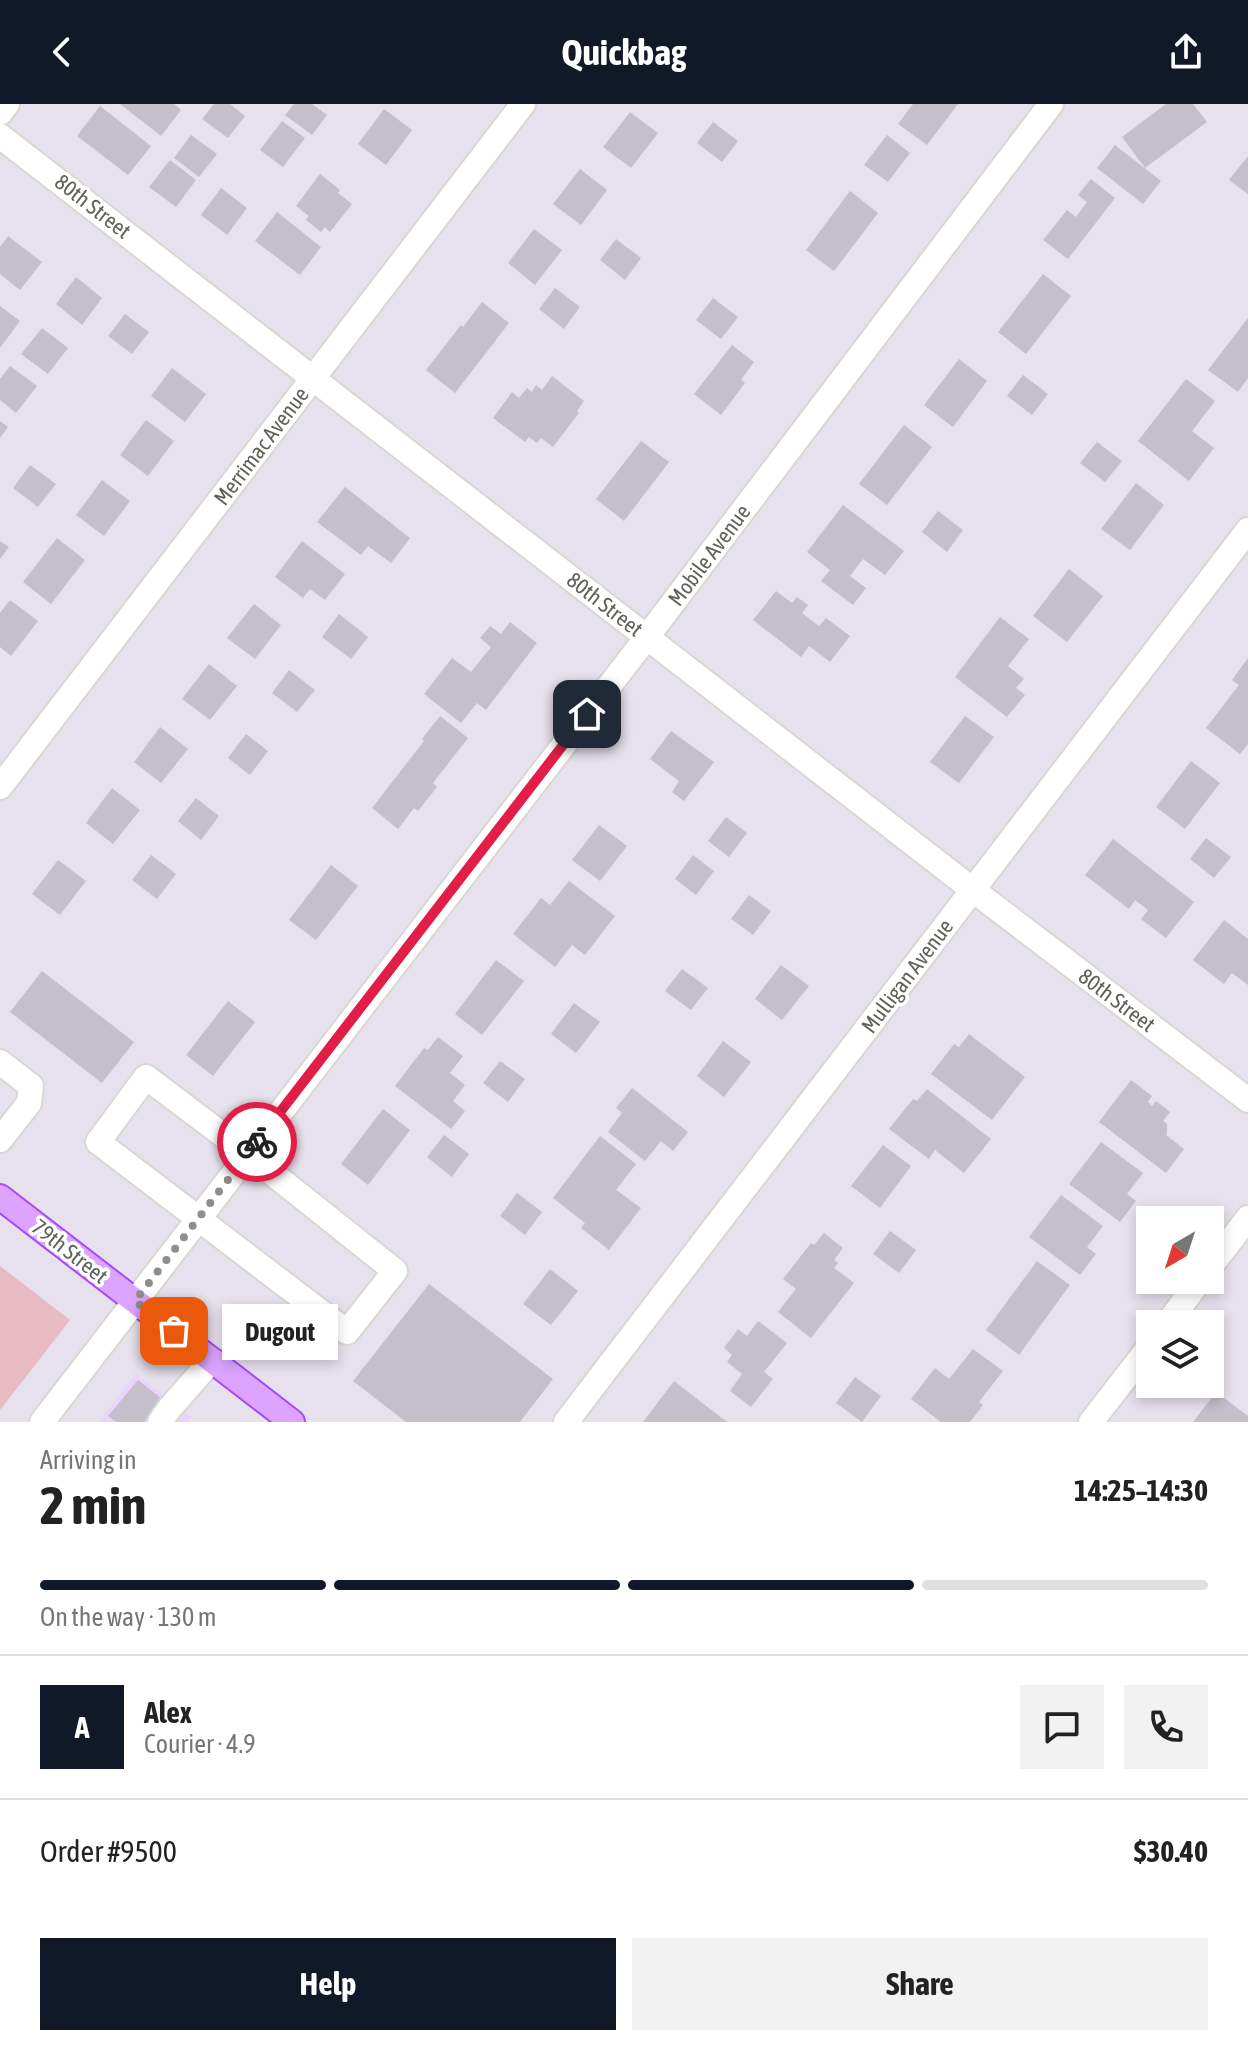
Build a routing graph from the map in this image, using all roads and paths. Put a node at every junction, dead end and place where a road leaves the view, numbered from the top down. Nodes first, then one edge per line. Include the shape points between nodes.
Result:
1 (7, 104) edge
2 (523, 104) edge
3 (1051, 104) edge
4 (0, 113) edge
5 (0, 136) edge
6 (314, 377) junction
7 (1248, 530) edge
8 (647, 637) junction
9 (0, 787) edge
10 (973, 890) junction
11 (0, 1062) edge
12 (1248, 1100) edge
13 (0, 1140) edge
14 (248, 1154) junction
15 (0, 1197) edge
16 (199, 1218) junction
17 (1248, 1218) edge
18 (1224, 1249) edge
19 (135, 1301) junction
20 (212, 1360) junction
21 (1136, 1364) edge
22 (42, 1422) edge
23 (160, 1422) edge
24 (292, 1422) edge
25 (566, 1422) edge
26 (1091, 1422) edge

1 - 4 street
2 - 6 street, Merrimac Avenue
3 - 8 street, Mobile Avenue
5 - 6 street, 80th Street
6 - 8 street, 80th Street
6 - 9 street, Merrimac Avenue
7 - 10 street, Mulligan Avenue
8 - 10 street, 80th Street
8 - 14 street, Mobile Avenue
10 - 12 street, 80th Street
10 - 25 street, Mulligan Avenue
11 - 13 street via 31,1086 29,1103
14 - 16 street, Mobile Avenue
14 - 16 street via 146,1077 98,1142
14 - 16 street via 395,1271 347,1332
15 - 19 main road, 79th Street
16 - 19 street, Mobile Avenue
17 - 18 street
19 - 20 main road, 79th Street
19 - 22 street, Mobile Avenue
20 - 23 street
20 - 24 main road, 79th Street
21 - 26 street

